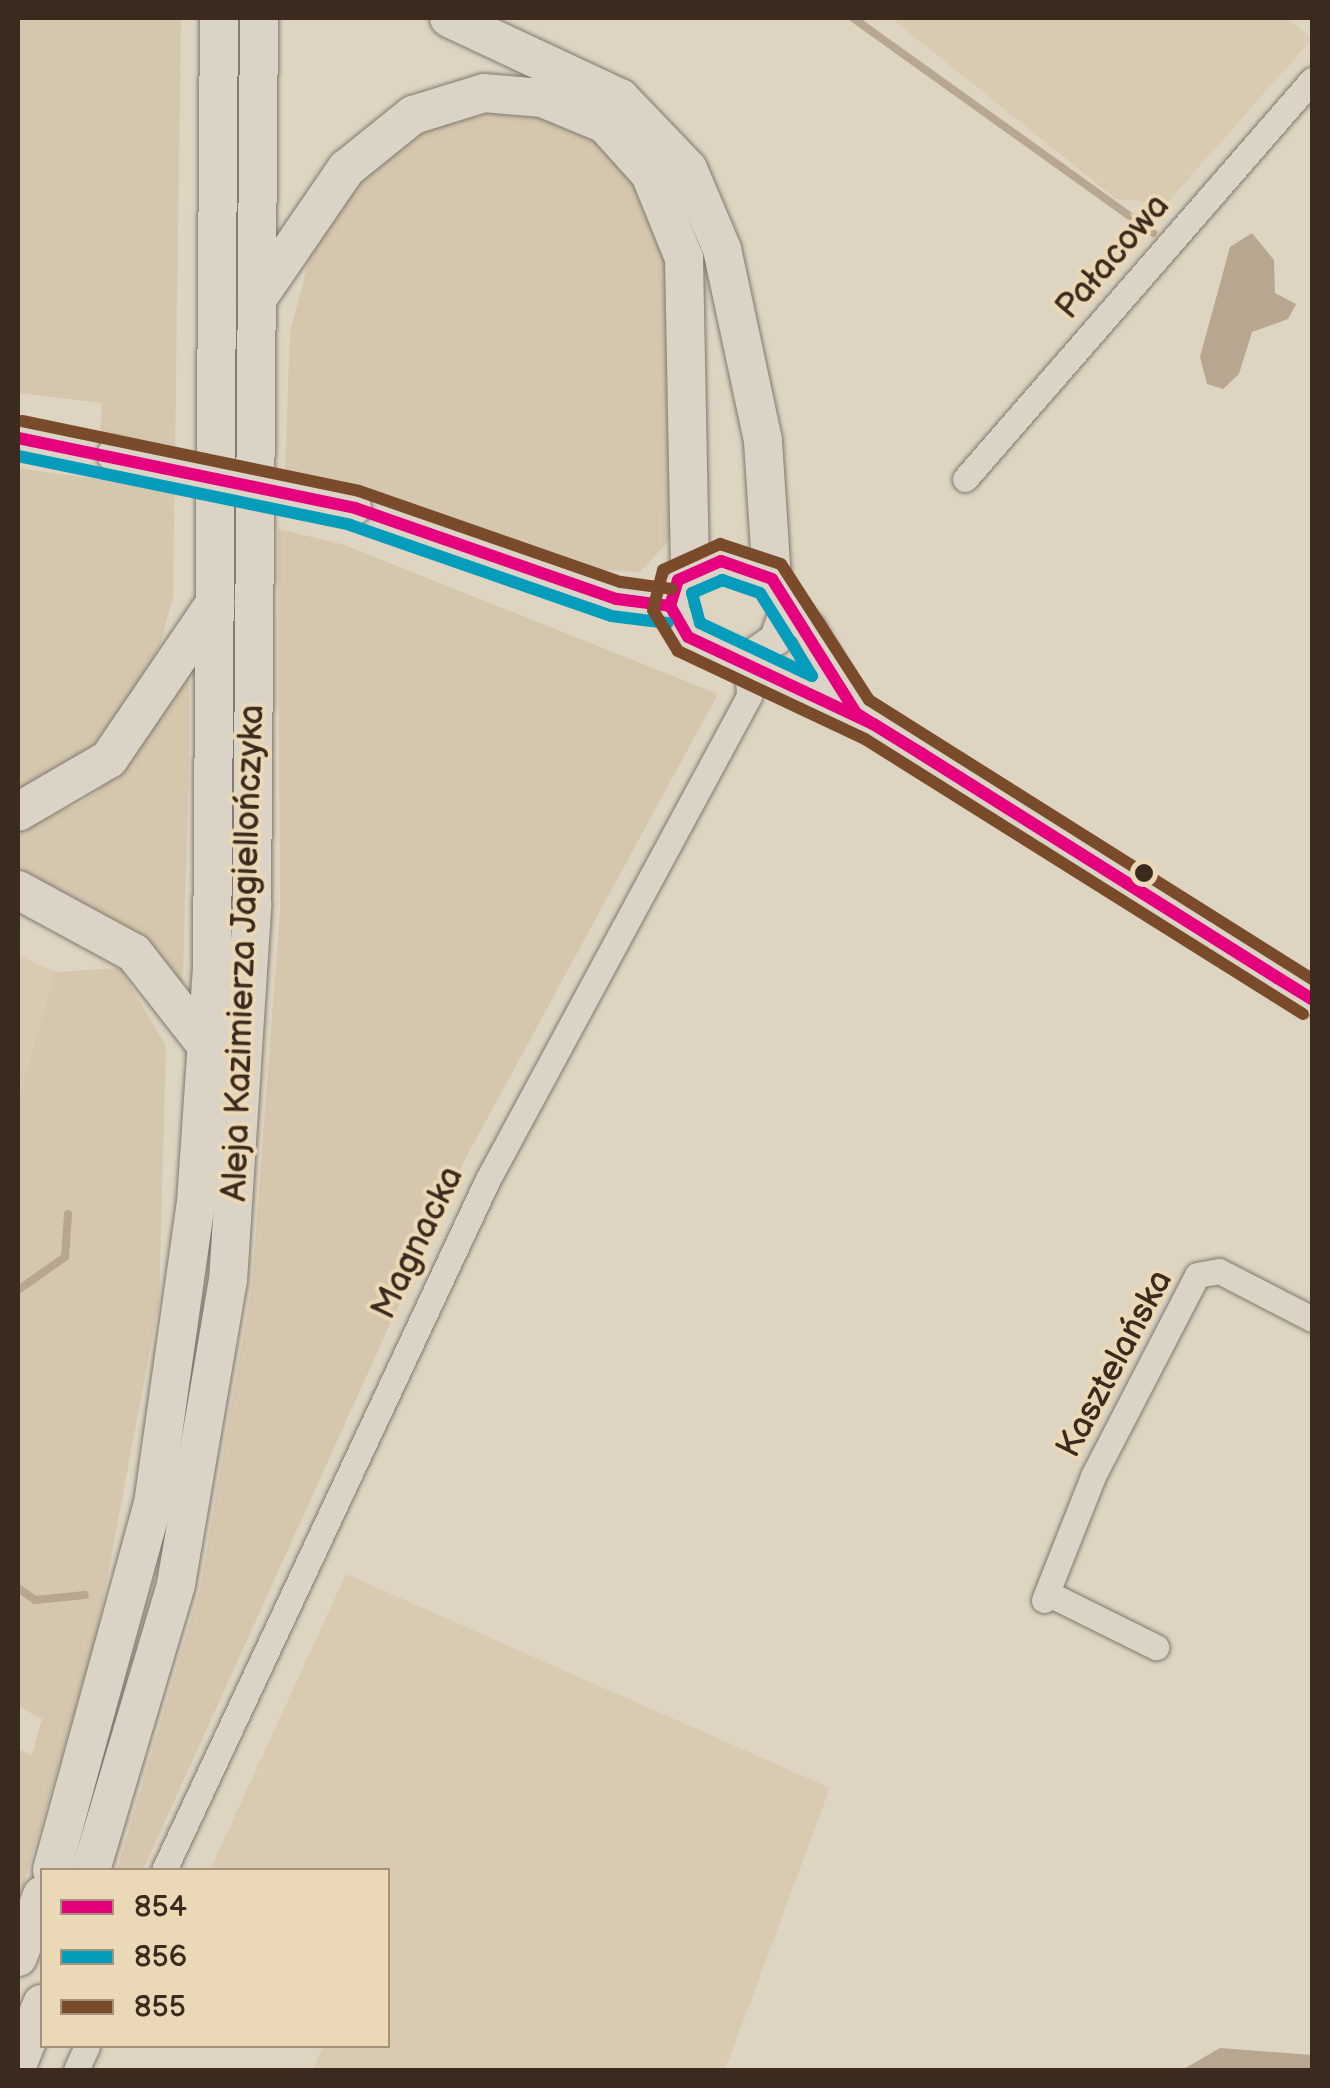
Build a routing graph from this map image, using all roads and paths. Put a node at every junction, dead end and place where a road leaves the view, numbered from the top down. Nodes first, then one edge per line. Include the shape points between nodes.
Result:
1 (219, 18) edge
2 (259, 18) edge
3 (449, 18) edge
4 (1312, 80) edge
5 (257, 299) junction
6 (18, 438) edge
7 (965, 479) dead end
8 (690, 570) junction
9 (780, 594) junction
10 (215, 603) junction
11 (670, 606) junction
12 (748, 659) junction
13 (856, 713) junction
14 (18, 812) edge
15 (18, 890) edge
16 (1312, 999) edge
17 (209, 1049) junction
18 (1312, 1319) edge
19 (1156, 1647) dead end
20 (53, 1868) edge
21 (92, 1868) edge
22 (165, 1868) edge
23 (40, 1899) edge
24 (18, 1957) edge
25 (40, 2009) edge
26 (18, 2063) edge

1 - 10 highway, Aleja Kazimierza Jagiellończyka
2 - 5 highway, Aleja Kazimierza Jagiellończyka
3 - 9 highway via 620,98 688,169 722,249 763,441
4 - 7 street, Pałacowa
5 - 8 highway via 346,168 412,114 484,93 542,98 605,124 650,174 684,258
5 - 21 highway, Aleja Kazimierza Jagiellończyka via 251,952 228,1281 176,1584
6 - 11 main road, bridge via 355,508 618,599
8 - 9 main road via 721,561
8 - 11 main road
9 - 12 main road via 776,640
9 - 13 main road via 810,629
10 - 14 highway via 109,759
10 - 17 highway, Aleja Kazimierza Jagiellończyka
11 - 12 main road via 688,637
12 - 13 main road
12 - 22 street, Magnacka via 748,696 462,1232
13 - 16 main road
15 - 17 highway via 134,953
17 - 20 highway, Aleja Kazimierza Jagiellończyka via 153,1504
18 - 19 street, Kasztelańska via 1219,1271 1196,1275 1094,1476 1046,1596
23 - 24 highway
25 - 26 highway

